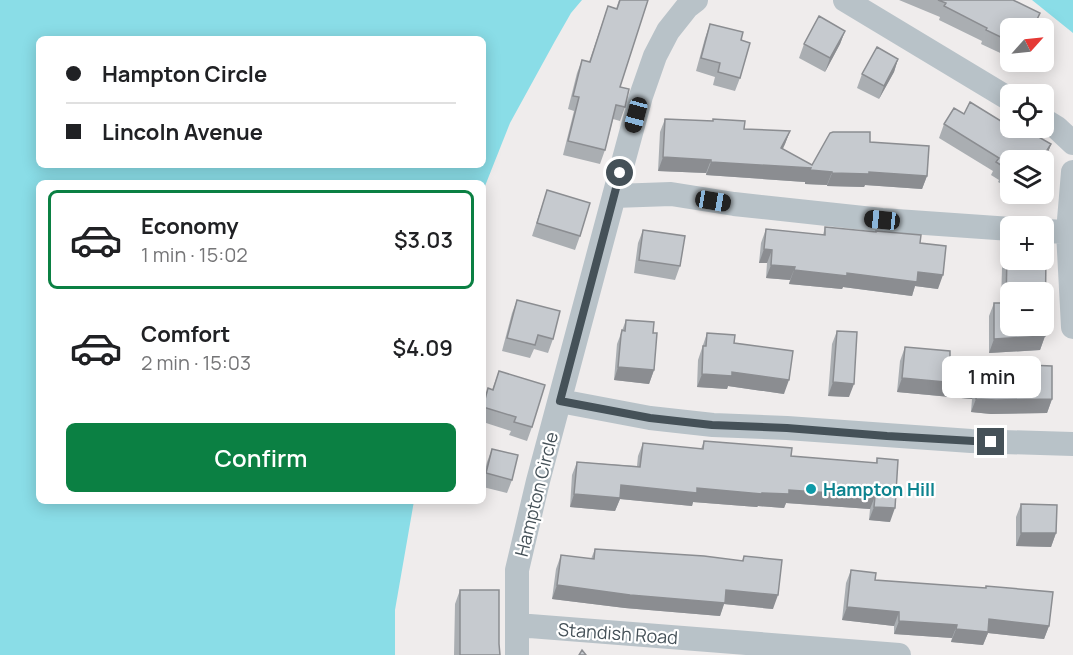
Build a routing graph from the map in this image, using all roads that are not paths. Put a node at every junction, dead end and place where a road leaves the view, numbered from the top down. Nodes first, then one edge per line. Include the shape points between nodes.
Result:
1 (696, 0) edge
2 (845, 0) edge
3 (1000, 93) edge
4 (1054, 126) edge
5 (1073, 143) edge
6 (1073, 172) edge
7 (614, 196) junction
8 (1000, 228) edge
9 (1054, 231) edge
10 (1068, 232) junction
11 (1073, 327) edge
12 (560, 401) junction
13 (1073, 444) edge
14 (517, 625) junction
15 (518, 655) edge
16 (899, 655) edge

1 - 7 street, Hampton Circle via 668,31 656,56
2 - 3 street
4 - 5 street
6 - 10 street
7 - 8 street via 671,194 882,220
7 - 12 street, Hampton Circle
9 - 10 street
10 - 11 street
12 - 13 street via 712,425
12 - 14 street, Hampton Circle via 517,570
14 - 15 street, Hampton Circle
14 - 16 street, Standish Road

